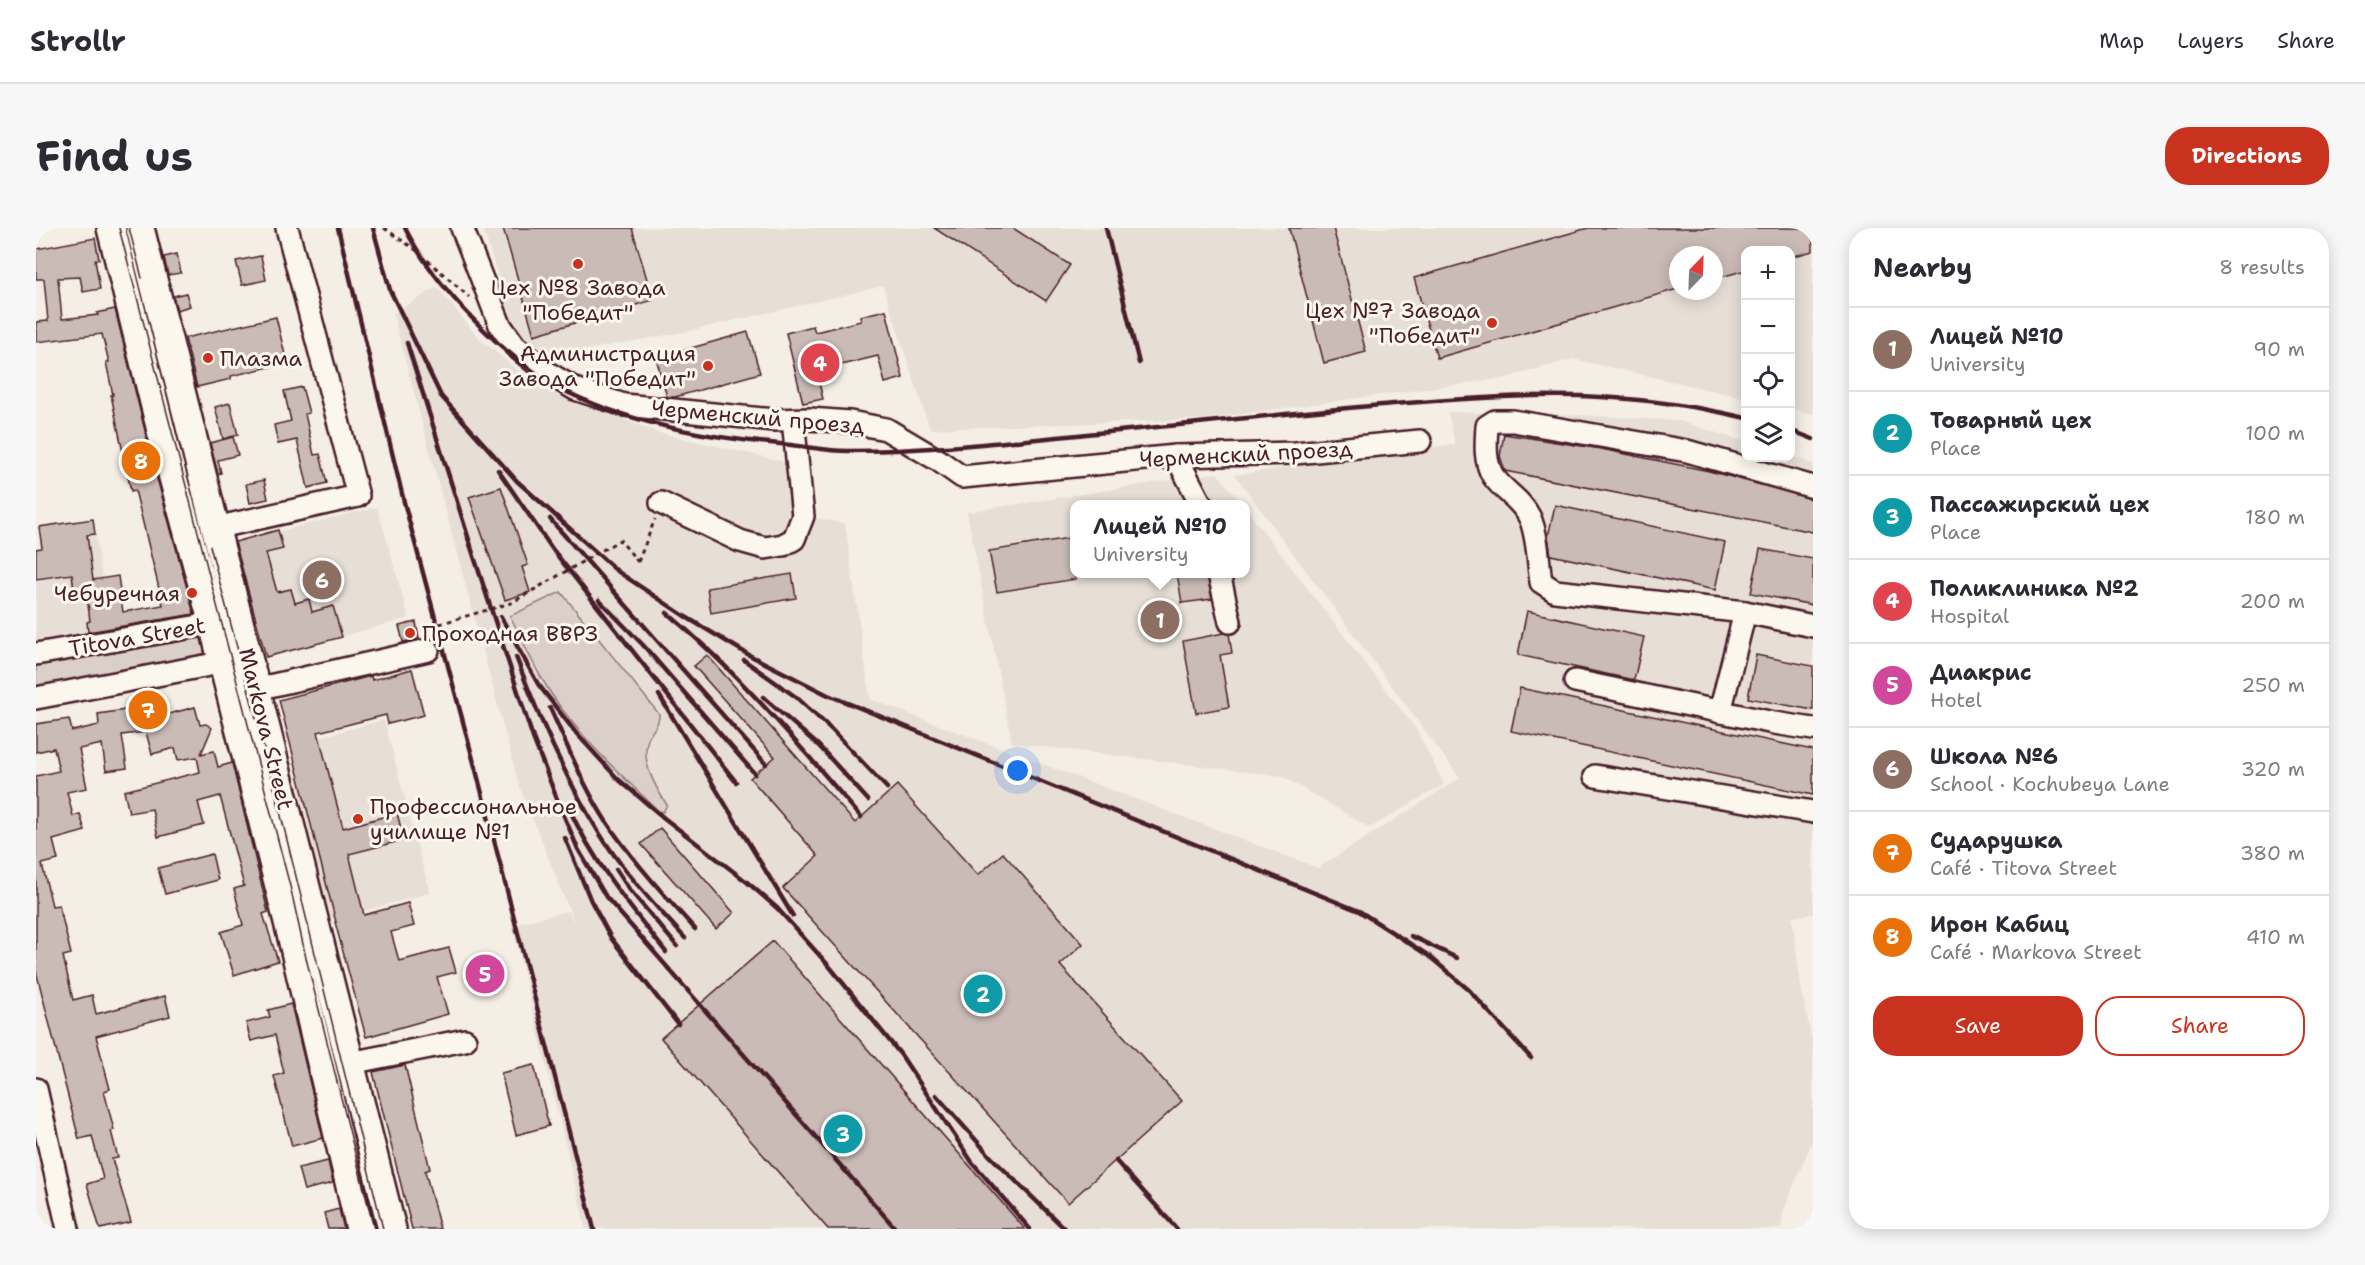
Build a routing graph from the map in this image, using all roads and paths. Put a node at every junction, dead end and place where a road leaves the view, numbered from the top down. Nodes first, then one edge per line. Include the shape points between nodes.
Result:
1 (111, 228) edge
2 (140, 228) edge
3 (287, 228) edge
4 (384, 228) edge
5 (462, 228) edge
6 (488, 299) junction
7 (793, 420) junction
8 (1420, 441) dead end
9 (1176, 456) junction
10 (1813, 487) edge
11 (1199, 500) edge
12 (661, 503) joint
13 (215, 528) junction
14 (1220, 578) edge
15 (1745, 612) junction
16 (226, 621) junction
17 (1230, 622) dead end
18 (1813, 626) edge
19 (422, 629) dead end
20 (428, 650) dead end
21 (36, 654) edge
22 (248, 658) junction
23 (222, 663) junction
24 (1575, 681) dead end
25 (256, 689) junction
26 (36, 698) edge
27 (1720, 712) junction
28 (1813, 729) edge
29 (1595, 776) dead end
30 (1813, 812) edge
31 (465, 1040) dead end
32 (350, 1063) junction
33 (36, 1089) edge
34 (68, 1229) edge
35 (360, 1229) edge
36 (392, 1229) edge

1 - 16 main road, Markova Street via 169,463
2 - 13 main road, Markova Street
3 - 13 street via 358,496
4 - 6 path via 416,250 472,301
5 - 6 street, Черменский проезд
6 - 7 street, Черменский проезд via 515,346 548,373 576,389 624,405
7 - 9 street, Черменский проезд via 850,422 886,429 962,477
7 - 12 street via 803,516 794,538 783,545 765,548 740,541
8 - 9 street, Черменский проезд via 1295,453
9 - 11 street
10 - 15 street via 1687,451 1513,421 1496,421 1487,426 1487,461 1494,476 1520,501 1530,518 1541,582 1555,591
12 - 19 path, bridge via 638,562 620,540 511,603
13 - 16 main road, Markova Street
14 - 17 street
15 - 18 street
15 - 27 street
16 - 21 street, Titova Street
16 - 22 main road, Markova Street
16 - 23 main road, Markova Street
20 - 25 street
22 - 23 street, Titova Street
22 - 25 main road, Markova Street
23 - 26 street, Titova Street
23 - 35 main road, Markova Street
24 - 27 street
25 - 32 main road, Markova Street
27 - 28 street
29 - 30 street
31 - 32 street
32 - 36 main road, Markova Street
33 - 34 street

